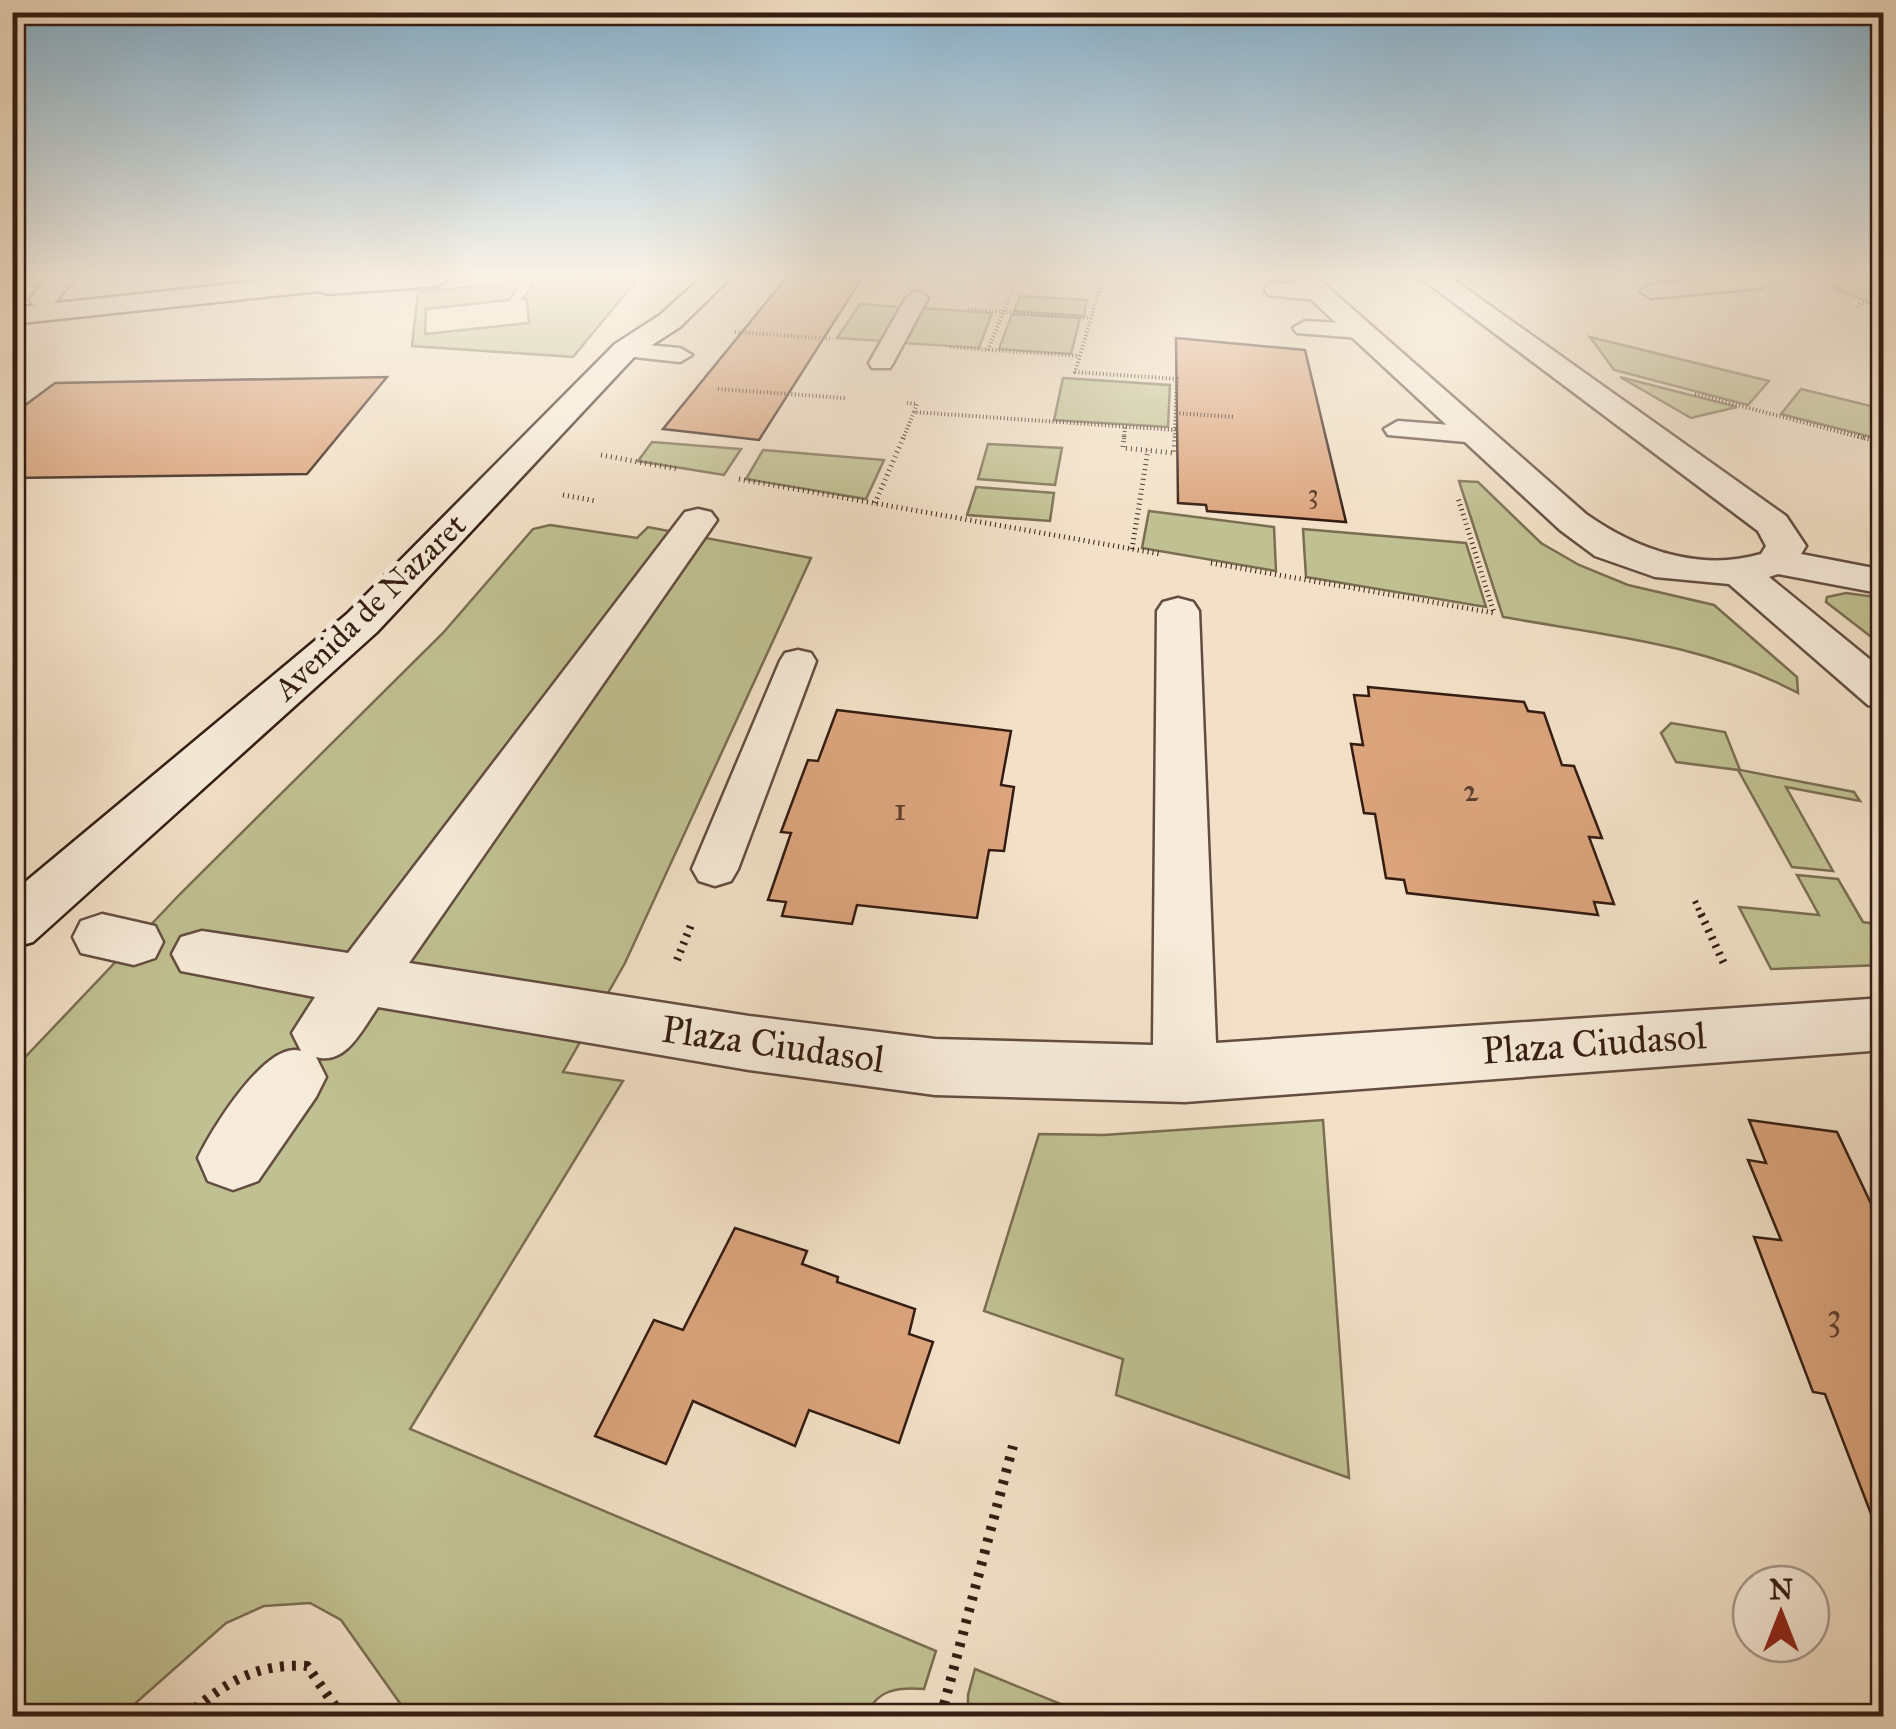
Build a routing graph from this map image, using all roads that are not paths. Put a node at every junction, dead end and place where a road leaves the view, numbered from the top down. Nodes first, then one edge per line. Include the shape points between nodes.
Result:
1 (616, 359) edge
2 (882, 359) edge
3 (1390, 359) edge
4 (1546, 359) edge
5 (880, 362) dead end
6 (1398, 430) dead end
7 (1477, 435) junction
8 (1737, 496) junction
9 (698, 520) dead end
10 (1884, 558) edge
11 (1758, 567) junction
12 (1884, 582) edge
13 (1178, 611) dead end
14 (798, 660) dead end
15 (1884, 695) edge
16 (715, 869) road end
17 (12, 926) edge
18 (202, 954) dead end
19 (364, 980) junction
20 (1884, 1024) edge
21 (1185, 1074) junction
22 (233, 1158) dead end

1 - 17 street, Avenida de Nazaret via 362,623
2 - 5 lane
3 - 7 street
4 - 8 street
6 - 7 lane
7 - 11 street via 1609,548 1669,568
8 - 10 street
8 - 11 street via 1773,524 1786,546
9 - 19 street
11 - 12 street
11 - 15 street
13 - 21 street
14 - 16 lane
18 - 19 street, Plaza Ciudasol
19 - 21 street, Plaza Ciudasol via 934,1067
19 - 22 street
20 - 21 street, Plaza Ciudasol

